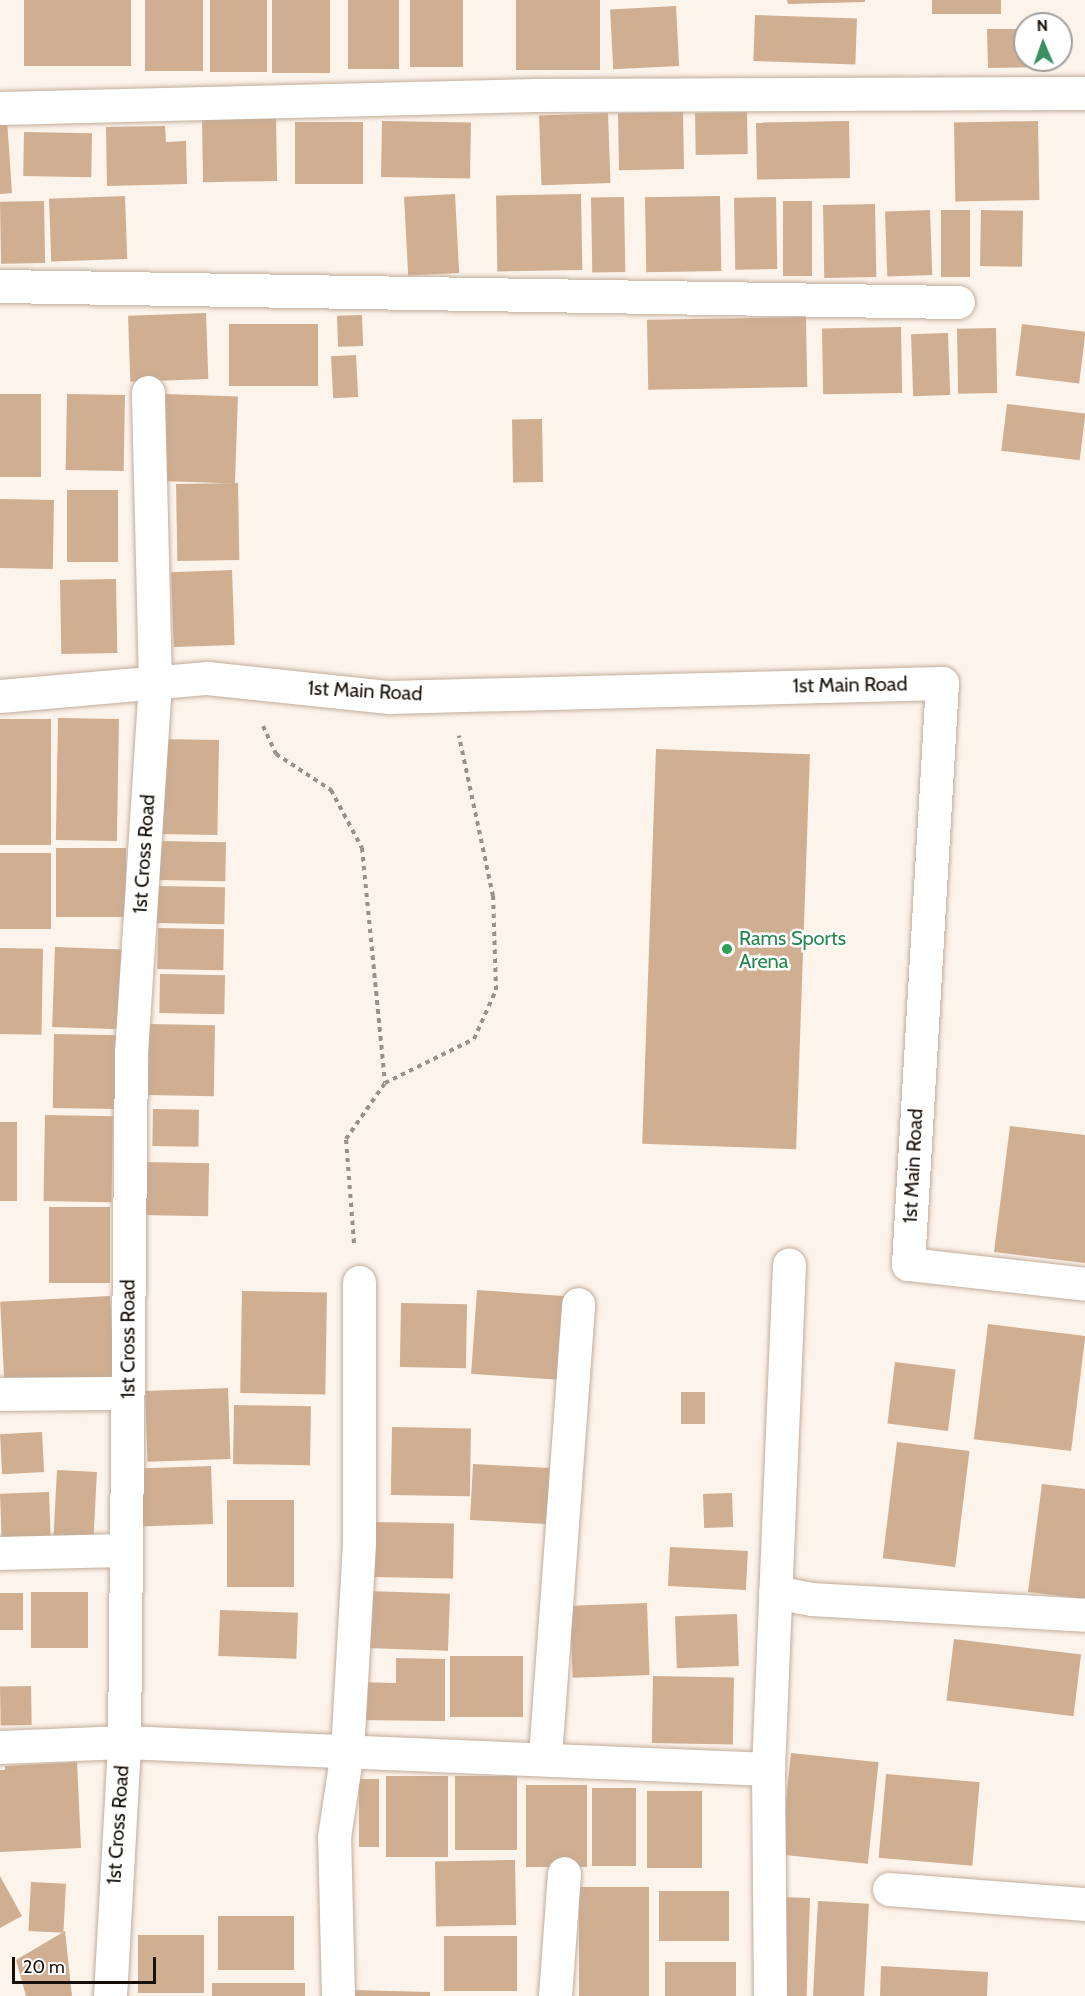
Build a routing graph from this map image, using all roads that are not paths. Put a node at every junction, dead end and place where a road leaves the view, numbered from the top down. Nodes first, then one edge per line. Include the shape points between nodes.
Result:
1 (1085, 93) edge
2 (0, 108) edge
3 (0, 286) edge
4 (958, 302) dead end
5 (148, 392) dead end
6 (155, 682) junction
7 (0, 696) edge
8 (789, 1264) dead end
9 (359, 1282) road end
10 (1085, 1284) edge
11 (578, 1304) dead end
12 (127, 1393) junction
13 (0, 1394) edge
14 (126, 1550) junction
15 (0, 1553) edge
16 (776, 1592) junction
17 (1085, 1615) edge
18 (124, 1742) junction
19 (0, 1747) edge
20 (347, 1751) junction
21 (545, 1756) junction
22 (768, 1769) junction
23 (564, 1874) dead end
24 (889, 1888) dead end
25 (1085, 1904) edge
26 (110, 1996) edge
27 (338, 1996) edge
28 (555, 1996) edge
29 (770, 1996) edge

1 - 2 street via 536,95
3 - 4 street
5 - 6 street, 1st Cross Road
6 - 7 street, 1st Main Road
6 - 10 street, 1st Main Road via 207,678 389,697 942,683 908,1264
6 - 12 street, 1st Cross Road via 131,1053
8 - 16 street
9 - 20 street via 358,1542
11 - 21 street
12 - 13 street
12 - 14 street, 1st Cross Road
14 - 15 street
14 - 18 street, 1st Cross Road
16 - 17 street via 811,1599
16 - 22 street
18 - 19 street
18 - 20 street
18 - 26 street, 1st Cross Road
20 - 21 street
20 - 27 street via 333,1837
21 - 22 street
22 - 29 street
23 - 28 street
24 - 25 street

